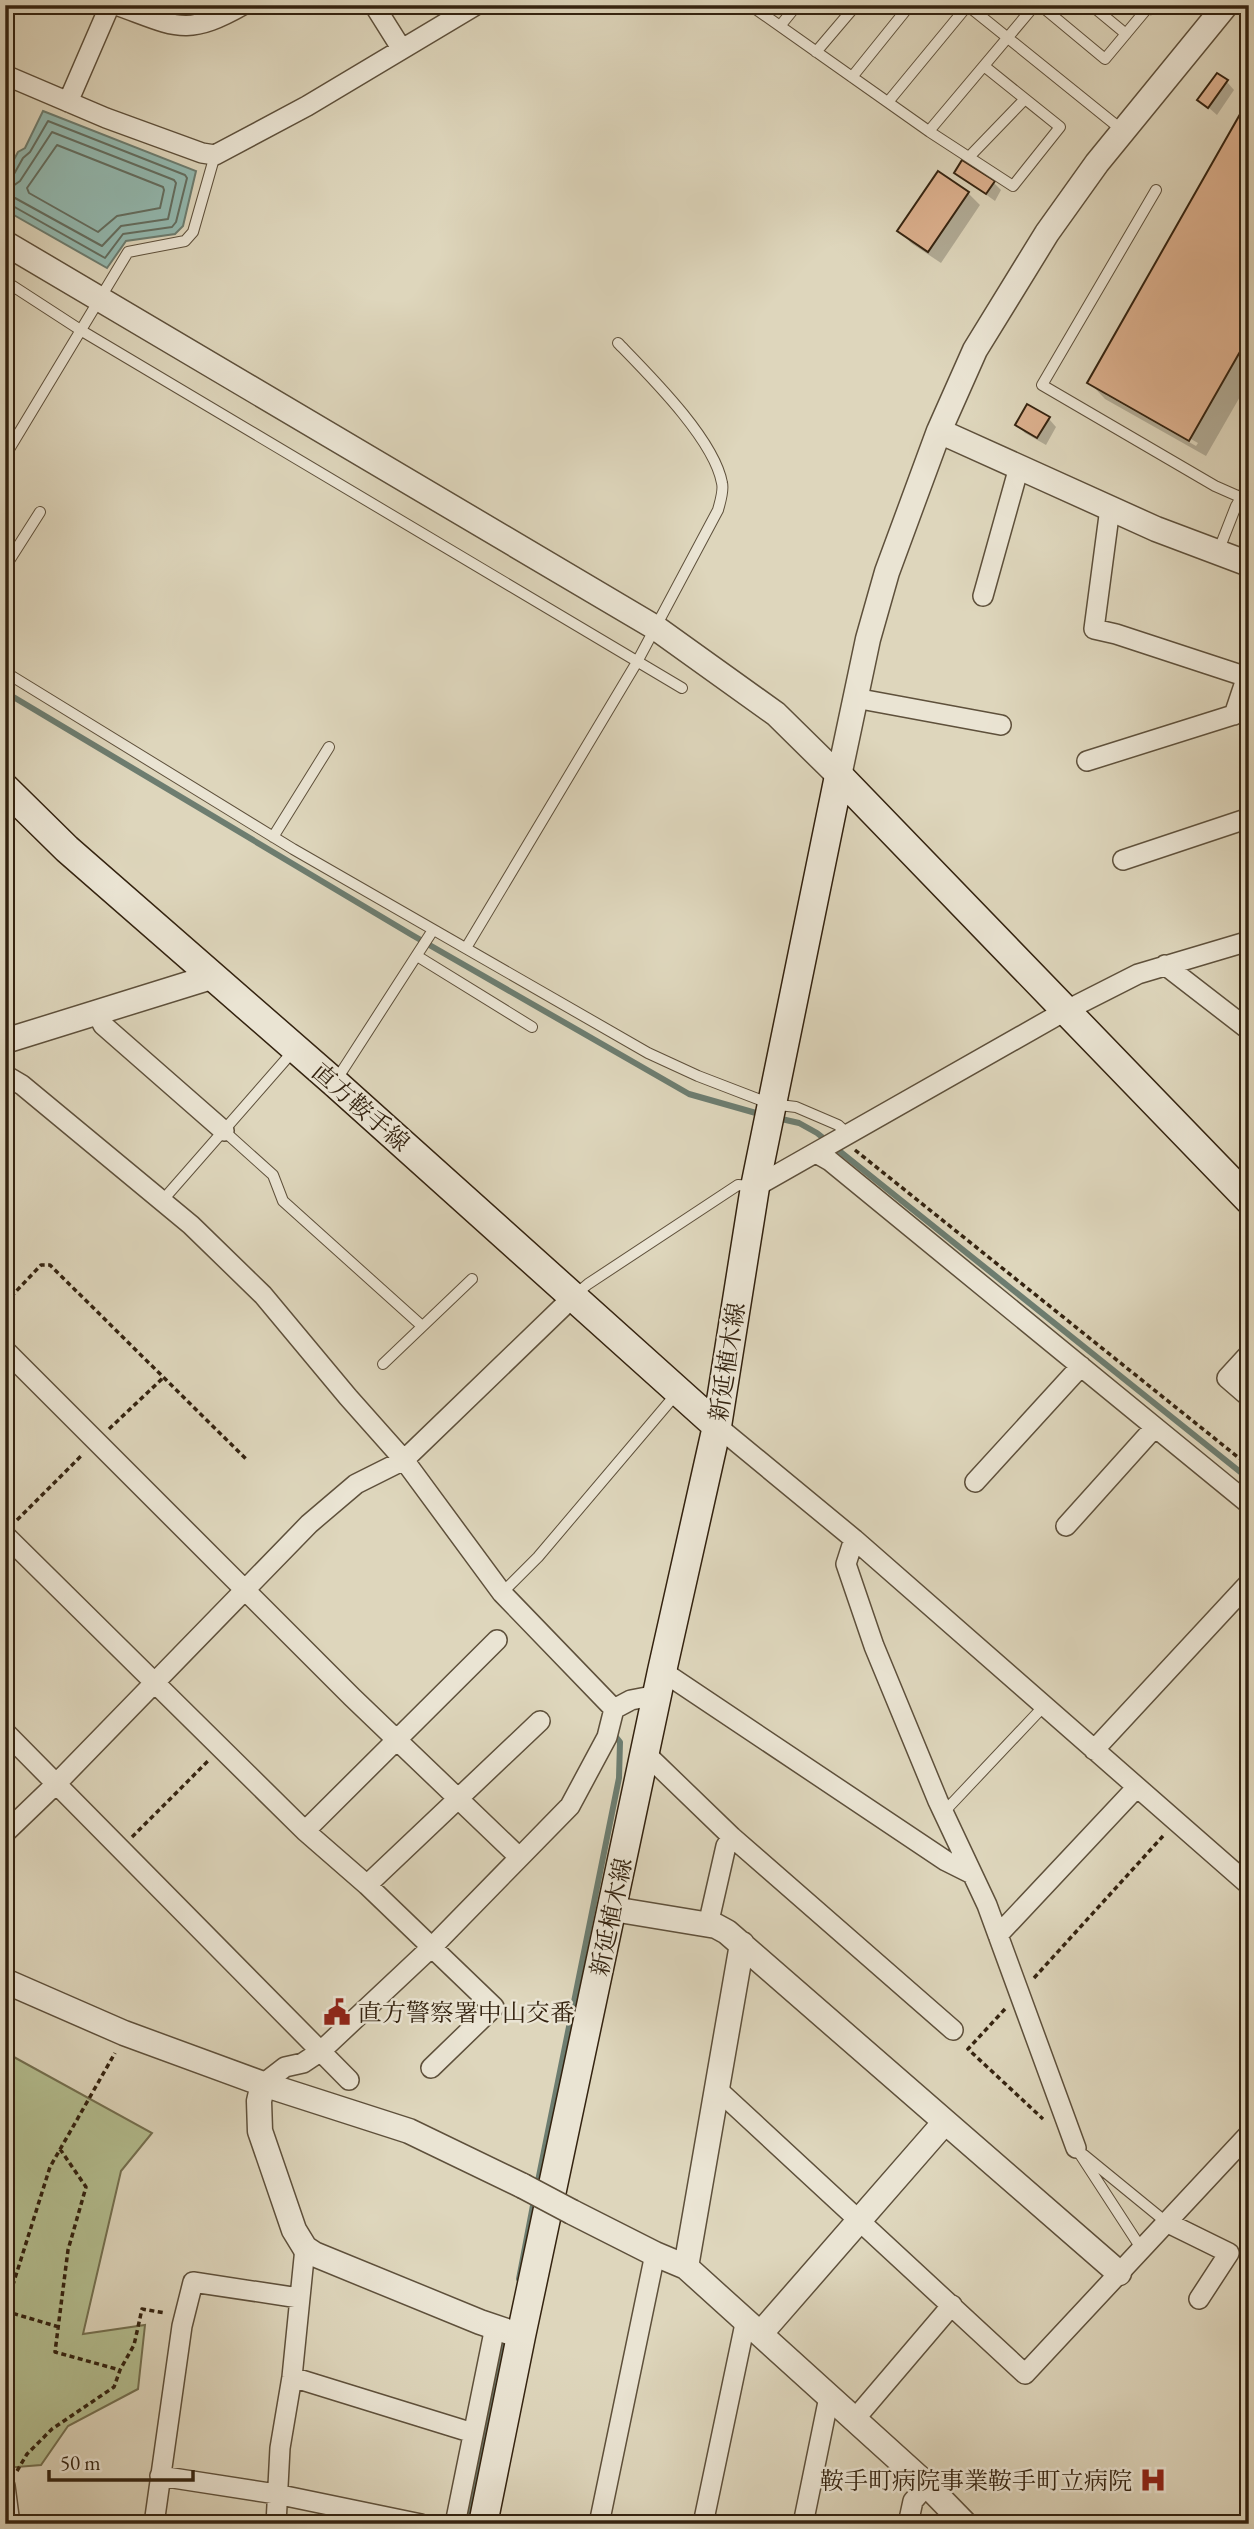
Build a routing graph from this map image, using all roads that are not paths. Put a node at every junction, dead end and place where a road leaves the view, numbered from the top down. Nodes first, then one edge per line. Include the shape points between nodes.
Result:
1 (110, 5) edge
2 (116, 5) edge
3 (243, 5) edge
4 (374, 5) edge
5 (477, 5) edge
6 (750, 5) edge
7 (797, 5) edge
8 (856, 5) edge
9 (910, 5) edge
10 (967, 5) edge
11 (1037, 5) edge
12 (1091, 5) edge
13 (1150, 5) edge
14 (1226, 5) edge
15 (780, 26) junction
16 (1126, 34) junction
17 (1006, 39) junction
18 (401, 48) junction
19 (816, 52) junction
20 (984, 66) junction
21 (5, 75) edge
22 (852, 77) junction
23 (1025, 99) junction
24 (68, 102) junction
25 (888, 103) junction
26 (1117, 126) junction
27 (929, 131) junction
28 (215, 155) junction
29 (969, 157) junction
30 (1156, 190) dead end
31 (5, 243) edge
32 (5, 281) edge
33 (100, 299) junction
34 (82, 331) junction
35 (618, 343) dead end
36 (939, 431) junction
37 (5, 456) edge
38 (1019, 467) junction
39 (1249, 484) edge
40 (1245, 499) edge
41 (1110, 508) junction
42 (40, 512) dead end
43 (1218, 552) junction
44 (1249, 564) edge
45 (5, 567) edge
46 (983, 596) dead end
47 (656, 628) junction
48 (637, 662) junction
49 (5, 673) edge
50 (1248, 674) edge
51 (682, 688) dead end
52 (856, 698) junction
53 (1241, 712) edge
54 (1001, 725) dead end
55 (329, 747) dead end
56 (1087, 761) dead end
57 (839, 776) junction
58 (5, 788) edge
59 (1249, 818) edge
60 (273, 837) junction
61 (1123, 860) dead end
62 (433, 930) junction
63 (1249, 942) edge
64 (466, 948) junction
65 (418, 956) junction
66 (1166, 965) junction
67 (211, 977) junction
68 (1065, 1012) junction
69 (97, 1013) junction
70 (533, 1027) dead end
71 (1249, 1030) edge
72 (5, 1041) edge
73 (295, 1049) junction
74 (5, 1075) edge
75 (335, 1083) junction
76 (771, 1104) junction
77 (224, 1131) junction
78 (849, 1135) junction
79 (816, 1153) junction
80 (755, 1187) junction
81 (1249, 1200) edge
82 (162, 1201) junction
83 (472, 1279) dead end
84 (575, 1296) junction
85 (422, 1326) junction
86 (5, 1350) edge
87 (1249, 1354) edge
88 (383, 1364) dead end
89 (1080, 1366) junction
90 (678, 1391) junction
91 (1249, 1397) edge
92 (717, 1426) junction
93 (1155, 1427) junction
94 (404, 1460) junction
95 (975, 1482) dead end
96 (1249, 1504) edge
97 (1066, 1526) dead end
98 (10, 1529) edge
99 (854, 1539) junction
100 (1249, 1583) edge
101 (245, 1588) junction
102 (502, 1593) junction
103 (497, 1640) dead end
104 (153, 1683) junction
105 (660, 1683) junction
106 (1044, 1706) junction
107 (614, 1710) junction
108 (540, 1721) dead end
109 (5, 1732) edge
110 (396, 1739) junction
111 (1094, 1750) junction
112 (645, 1753) junction
113 (56, 1784) junction
114 (1137, 1787) junction
115 (459, 1799) junction
116 (943, 1813) junction
117 (305, 1830) junction
118 (5, 1833) edge
119 (732, 1837) junction
120 (519, 1857) junction
121 (972, 1874) junction
122 (367, 1885) junction
123 (1249, 1885) edge
124 (613, 1909) junction
125 (708, 1924) junction
126 (998, 1935) junction
127 (742, 1944) junction
128 (432, 1947) junction
129 (5, 1981) edge
130 (953, 2030) dead end
131 (321, 2051) junction
132 (431, 2068) dead end
133 (349, 2080) dead end
134 (263, 2084) junction
135 (718, 2090) junction
136 (945, 2122) junction
137 (1249, 2134) edge
138 (1076, 2148) junction
139 (859, 2220) junction
140 (1166, 2222) junction
141 (305, 2248) junction
142 (1141, 2248) junction
143 (655, 2254) junction
144 (686, 2267) junction
145 (1119, 2273) junction
146 (299, 2298) junction
147 (1199, 2300) dead end
148 (952, 2305) junction
149 (753, 2326) junction
150 (508, 2332) junction
151 (292, 2377) junction
152 (829, 2397) junction
153 (853, 2420) junction
154 (473, 2433) junction
155 (160, 2476) junction
156 (10, 2479) edge
157 (927, 2485) junction
158 (276, 2494) junction
159 (10, 2524) edge
160 (154, 2524) edge
161 (276, 2524) edge
162 (421, 2524) edge
163 (455, 2524) edge
164 (483, 2524) edge
165 (599, 2524) edge
166 (704, 2524) edge
167 (803, 2524) edge
168 (908, 2524) edge
169 (965, 2524) edge

1 - 24 street
2 - 3 street via 173,25 195,27
4 - 18 street
5 - 18 street
6 - 15 lane
7 - 15 lane
8 - 19 lane
9 - 22 lane
10 - 17 lane
10 - 25 lane
11 - 16 lane via 1105,59
11 - 17 lane
12 - 16 lane
13 - 16 lane
14 - 26 street
15 - 19 lane
17 - 20 lane
17 - 26 lane
18 - 28 street
19 - 22 lane
20 - 23 lane
20 - 27 lane
21 - 24 street
22 - 25 lane
23 - 29 lane
23 - 29 lane via 1060,127 1013,186
24 - 28 street
25 - 27 lane
26 - 36 street via 975,350
27 - 29 lane
28 - 33 lane via 193,232 185,241 128,252
30 - 40 lane via 1042,386
31 - 33 street
32 - 34 lane
33 - 34 lane
33 - 47 street
34 - 37 lane
34 - 48 lane
35 - 47 lane via 662,387 710,451 723,484 718,510
36 - 38 street
36 - 52 street via 887,572
38 - 41 street
38 - 46 street
39 - 40 lane
40 - 43 lane
41 - 43 street
41 - 50 street via 1094,629
42 - 45 lane
43 - 44 street
47 - 48 lane
47 - 57 street via 776,714
48 - 51 lane
48 - 64 lane
49 - 60 lane
50 - 53 street
52 - 54 street
52 - 57 street
53 - 56 street
55 - 60 lane
57 - 68 main road
57 - 76 main road, 新延植木線
58 - 67 main road, 直方鞍手線
59 - 61 street
60 - 62 lane
62 - 64 lane
62 - 65 lane
63 - 66 street
64 - 76 lane via 648,1053
65 - 70 lane
65 - 75 lane
66 - 68 street via 1138,974
66 - 71 street
67 - 69 street
67 - 73 main road, 直方鞍手線
68 - 78 street
68 - 81 main road
69 - 72 street
69 - 77 street via 103,1025
73 - 75 main road, 直方鞍手線
73 - 77 lane
74 - 82 street
75 - 84 main road, 直方鞍手線
76 - 78 lane via 796,1107 838,1125
76 - 80 main road, 新延植木線
77 - 82 lane
77 - 85 lane via 273,1175 283,1201
78 - 79 street
79 - 80 street
79 - 89 street
80 - 84 lane via 738,1185
80 - 92 main road, 新延植木線
82 - 94 street via 263,1295
83 - 85 lane
84 - 90 main road, 直方鞍手線
84 - 94 street
85 - 88 lane
86 - 101 street
87 - 91 street via 1227,1378
89 - 93 street
89 - 95 street
90 - 92 main road, 直方鞍手線
90 - 102 lane
92 - 99 street
92 - 105 main road, 新延植木線
93 - 96 street
93 - 97 street
94 - 101 street via 356,1484
94 - 102 street
98 - 104 street
99 - 106 street
99 - 116 street via 846,1564 874,1646
100 - 111 street
101 - 104 street
101 - 110 street
102 - 107 street
103 - 110 street
104 - 113 street
104 - 117 street
105 - 107 street
105 - 112 main road, 新延植木線
105 - 121 street
106 - 111 street
106 - 116 lane
107 - 120 street via 607,1737 570,1806
108 - 115 street
109 - 113 street
110 - 115 street
110 - 117 street
111 - 114 street
112 - 119 street
112 - 124 main road, 新延植木線
113 - 118 street
113 - 131 street
114 - 123 street
114 - 126 street
115 - 120 street
115 - 122 street
116 - 121 street
117 - 122 street
119 - 125 street
119 - 130 street
120 - 128 street
121 - 126 street
122 - 128 street
124 - 125 street
124 - 150 main road, 新延植木線
125 - 127 street
126 - 138 street
127 - 135 street
127 - 136 street
128 - 131 street
128 - 132 street via 494,2007
129 - 134 street via 124,2033
131 - 133 street
131 - 134 street via 303,2063 285,2067
134 - 141 street via 260,2131 294,2230
134 - 143 street, bridge via 409,2131
135 - 139 street
135 - 144 street
136 - 139 street
136 - 145 street
137 - 140 street
138 - 140 lane
138 - 142 lane
139 - 148 street
139 - 149 street
140 - 142 street
140 - 147 street via 1229,2253
141 - 146 street
141 - 150 street
142 - 145 street
143 - 144 street
143 - 165 street
144 - 149 street
145 - 148 street via 1026,2374
146 - 151 street
146 - 155 street via 193,2282
148 - 153 street
149 - 152 street
149 - 166 street
150 - 154 street
150 - 164 main road, 新延植木線
151 - 154 street
151 - 158 street
152 - 153 street
152 - 167 street
153 - 157 street
154 - 163 street
155 - 158 street
155 - 160 street
156 - 159 street
157 - 168 street via 913,2501
157 - 169 street
158 - 161 street
158 - 162 street

